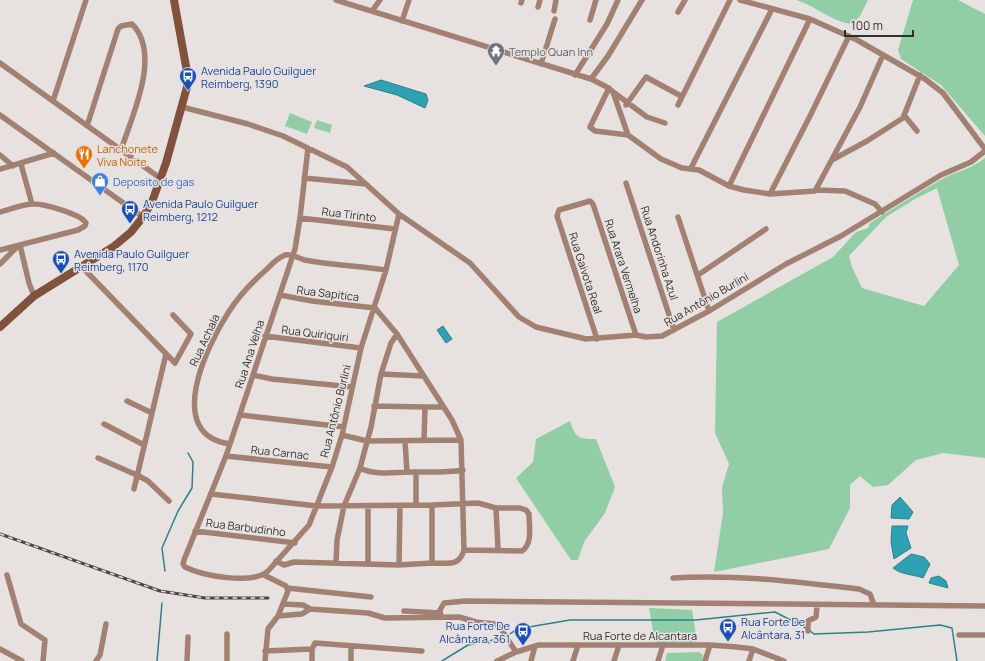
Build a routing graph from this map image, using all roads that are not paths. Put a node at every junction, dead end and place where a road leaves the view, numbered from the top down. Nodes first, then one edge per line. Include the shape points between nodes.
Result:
1 (86, 0) edge
2 (174, 0) edge
3 (336, 0) edge
4 (380, 0) edge
5 (409, 0) edge
6 (540, 0) edge
7 (556, 0) edge
8 (596, 0) edge
9 (618, 0) edge
10 (642, 0) edge
11 (685, 0) edge
12 (730, 0) edge
13 (740, 0) edge
14 (538, 7) dead end
15 (772, 9) junction
16 (372, 11) junction
17 (554, 11) dead end
18 (678, 12) dead end
19 (556, 19) dead end
20 (810, 19) junction
21 (590, 20) dead end
22 (402, 21) junction
23 (848, 36) junction
24 (883, 56) junction
25 (0, 64) edge
26 (541, 64) junction
27 (575, 74) junction
28 (920, 76) junction
29 (591, 79) junction
30 (611, 90) junction
31 (681, 96) junction
32 (53, 101) junction
33 (626, 103) junction
34 (678, 104) dead end
35 (182, 107) junction
36 (904, 115) junction
37 (0, 116) edge
38 (665, 123) dead end
39 (87, 126) junction
40 (917, 131) dead end
41 (628, 135) junction
42 (308, 148) junction
43 (121, 150) junction
44 (985, 150) edge
45 (54, 153) junction
46 (0, 155) edge
47 (832, 160) junction
48 (21, 164) junction
49 (13, 166) junction
50 (691, 168) junction
51 (0, 169) edge
52 (160, 178) junction
53 (304, 178) junction
54 (626, 183) dead end
55 (366, 184) junction
56 (729, 186) junction
57 (816, 190) junction
58 (770, 194) junction
59 (592, 202) joint
60 (32, 204) junction
61 (0, 212) edge
62 (882, 212) junction
63 (399, 214) junction
64 (143, 217) junction
65 (678, 217) dead end
66 (300, 218) junction
67 (395, 229) junction
68 (766, 229) dead end
69 (19, 246) junction
70 (0, 250) edge
71 (293, 255) junction
72 (0, 264) edge
73 (81, 266) junction
74 (386, 270) junction
75 (698, 275) junction
76 (280, 295) junction
77 (34, 296) junction
78 (375, 308) junction
79 (709, 311) junction
80 (173, 315) dead end
81 (0, 327) edge
82 (674, 330) junction
83 (396, 334) junction
84 (636, 335) junction
85 (265, 336) junction
86 (597, 339) junction
87 (361, 348) junction
88 (166, 354) junction
89 (381, 374) junction
90 (253, 375) junction
91 (423, 376) junction
92 (352, 387) junction
93 (127, 401) dead end
94 (374, 406) junction
95 (425, 407) junction
96 (443, 407) junction
97 (152, 413) junction
98 (240, 415) junction
99 (104, 424) dead end
100 (344, 427) junction
101 (342, 435) junction
102 (367, 440) junction
103 (461, 440) junction
104 (405, 441) junction
105 (424, 441) junction
106 (230, 444) junction
107 (144, 445) junction
108 (226, 456) junction
109 (98, 458) dead end
110 (332, 467) junction
111 (360, 468) junction
112 (463, 470) junction
113 (408, 472) junction
114 (416, 472) junction
115 (137, 475) junction
116 (134, 489) dead end
117 (211, 494) junction
118 (169, 501) dead end
119 (416, 505) junction
120 (432, 505) junction
121 (464, 505) junction
122 (317, 506) junction
123 (344, 506) junction
124 (368, 506) junction
125 (400, 506) junction
126 (496, 508) junction
127 (195, 531) junction
128 (295, 543) junction
129 (498, 549) junction
130 (464, 550) junction
131 (284, 554) junction
132 (276, 561) junction
133 (294, 562) junction
134 (336, 563) junction
135 (368, 563) junction
136 (432, 563) junction
137 (399, 565) junction
138 (7, 575) dead end
139 (264, 575) junction
140 (673, 578) dead end
141 (287, 588) junction
142 (371, 597) dead end
143 (284, 604) junction
144 (874, 605) junction
145 (817, 606) junction
146 (985, 606) edge
147 (310, 609) junction
148 (404, 611) dead end
149 (440, 615) junction
150 (278, 616) junction
151 (106, 624) dead end
152 (808, 632) dead end
153 (227, 634) dead end
154 (958, 634) dead end
155 (985, 635) edge
156 (188, 637) dead end
157 (578, 644) junction
158 (619, 645) junction
159 (663, 645) junction
160 (710, 645) junction
161 (351, 646) junction
162 (535, 646) junction
163 (0, 649) edge
164 (753, 649) junction
165 (312, 650) junction
166 (265, 651) junction
167 (422, 651) dead end
168 (516, 652) junction
169 (22, 661) edge
170 (42, 661) edge
171 (96, 661) edge
172 (187, 661) edge
173 (226, 661) edge
174 (265, 661) edge
175 (312, 661) edge
176 (351, 661) edge
177 (497, 661) edge
178 (531, 661) edge
179 (573, 661) edge
180 (614, 661) edge
181 (658, 661) edge
182 (705, 661) edge
183 (749, 661) edge
184 (784, 661) edge

1 - 32 street
2 - 35 main road via 187,72 187,87
3 - 16 street
4 - 16 street
5 - 22 street
6 - 14 street
7 - 17 street
8 - 21 street
9 - 27 street via 607,24
10 - 29 street via 627,28
11 - 18 street
12 - 31 street
13 - 15 street, Rua Antônio Burlini
15 - 20 street, Rua Antônio Burlini
15 - 50 street
16 - 22 street
19 - 26 street
20 - 23 street, Rua Antônio Burlini
20 - 56 street
22 - 26 street
23 - 24 street, Rua Antônio Burlini
23 - 58 street via 812,114
24 - 28 street, Rua Antônio Burlini
24 - 47 street
25 - 32 street
26 - 27 street
27 - 29 street
28 - 36 street
28 - 44 street, Rua Antônio Burlini via 943,93
29 - 30 street
30 - 33 street
30 - 41 street
30 - 41 street via 590,127 595,131
31 - 33 street via 646,77
31 - 34 street
32 - 39 street
33 - 38 street via 647,117
35 - 42 street, Rua Antônio Burlini via 248,124
35 - 52 main road
36 - 40 street
36 - 47 street via 867,141
37 - 45 street
39 - 43 street
39 - 43 street via 118,29 126,24 132,24 140,36 144,50 145,75
41 - 50 street via 661,159 682,168
42 - 53 street, Rua Ana Velha
42 - 55 street, Rua Antônio Burlini via 347,167
43 - 52 street
44 - 62 street, Rua Antônio Burlini via 971,162 941,175
45 - 48 street
45 - 64 street
46 - 49 street
47 - 57 street
48 - 49 street
48 - 60 street
49 - 51 street
50 - 56 street
52 - 64 main road
53 - 55 street
53 - 66 street, Rua Ana Velha
54 - 82 street, Rua Andorinha Azul
55 - 63 street, Rua Antônio Burlini
56 - 58 street
57 - 58 street
57 - 62 street via 845,191 875,204
59 - 84 street, Rua Arara Vermelha
59 - 86 street, Rua Gaivota Real via 559,210 557,214
60 - 61 street
60 - 69 street via 76,215 86,223 78,230
62 - 79 street, Rua Antônio Burlini via 767,275
63 - 67 street, Rua Antônio Burlini
63 - 86 street, Rua Antônio Burlini via 470,263 519,317 528,323 573,336
64 - 73 main road via 131,232
65 - 75 street
66 - 67 street, Rua Tirinto
66 - 71 street, Rua Ana Velha
67 - 74 street, Rua Antônio Burlini
68 - 75 street
69 - 70 street
69 - 72 street
69 - 77 street
71 - 74 street via 305,260
71 - 76 street, Rua Ana Velha
71 - 106 street, Rua Achala via 280,257 254,280 228,312 208,350 199,375 194,401 202,431 218,442
73 - 77 main road
73 - 88 street
74 - 78 street, Rua Antônio Burlini
75 - 79 street
76 - 78 street, Rua Sapitica
76 - 85 street, Rua Ana Velha
77 - 81 main road
78 - 83 street
78 - 87 street, Rua Antônio Burlini
79 - 82 street, Rua Antônio Burlini
80 - 88 street via 190,332 190,336 177,362 173,362
82 - 84 street, Rua Antônio Burlini via 656,338
83 - 89 street
83 - 91 street
84 - 86 street, Rua Antônio Burlini
85 - 87 street, Rua Quiriquiri
85 - 90 street, Rua Ana Velha
87 - 92 street, Rua Antônio Burlini
88 - 97 street
89 - 91 street
89 - 94 street
90 - 92 street
90 - 98 street, Rua Ana Velha
91 - 96 street
92 - 100 street, Rua Antônio Burlini
93 - 97 street
94 - 95 street
94 - 102 street
95 - 96 street
95 - 105 street
96 - 103 street
97 - 107 street
98 - 100 street
98 - 106 street, Rua Ana Velha
99 - 107 street
100 - 101 street, Rua Antônio Burlini
101 - 102 street
101 - 110 street, Rua Antônio Burlini
102 - 104 street
102 - 111 street
103 - 105 street
103 - 112 street
104 - 105 street
104 - 113 street
106 - 108 street, Rua Ana Velha
107 - 115 street
108 - 110 street, Rua Carnac
108 - 117 street, Rua Ana Velha
109 - 115 street
110 - 122 street, Rua Antônio Burlini
111 - 113 street via 374,472
111 - 123 street
112 - 114 street
112 - 121 street
113 - 114 street
114 - 119 street
115 - 116 street
115 - 118 street via 148,481
117 - 122 street
117 - 127 street, Rua Ana Velha
119 - 120 street
119 - 125 street
120 - 121 street
120 - 136 street
121 - 126 street via 478,503
121 - 130 street
122 - 123 street
122 - 128 street, Rua Antônio Burlini via 309,525
123 - 124 street
123 - 134 street via 337,540
124 - 125 street
124 - 135 street
125 - 137 street
126 - 129 street
126 - 129 street via 520,508 529,514 529,543 526,548 522,551
127 - 128 street, Rua Barbudinho
127 - 139 street, Rua Ana Velha via 184,560 184,566 188,569 242,578
128 - 131 street, Rua Antônio Burlini
129 - 130 street
130 - 136 street via 462,558 457,562
131 - 132 street, Rua Antônio Burlini
131 - 133 street
132 - 133 street via 284,565
132 - 139 street, Rua Antônio Burlini
133 - 134 street
134 - 135 street
135 - 137 street
136 - 137 street
138 - 170 street via 22,624 45,640
139 - 141 street
140 - 144 street via 746,577 859,589 870,594
141 - 142 street
141 - 143 street
143 - 147 street via 303,605
143 - 150 street
144 - 145 street
144 - 146 street
145 - 149 street via 466,601 444,603
145 - 152 street via 816,617 808,621
147 - 149 street via 368,613 385,618
147 - 150 street via 302,614
148 - 149 street
149 - 168 street via 495,624 502,629
150 - 166 street via 268,628
151 - 171 street via 100,655
153 - 173 street
154 - 155 street
156 - 172 street
157 - 158 street, Rua Forte de Alcantara
157 - 162 street, Rua Forte de Alcantara
157 - 179 street
158 - 159 street, Rua Forte de Alcantara
158 - 180 street
159 - 160 street, Rua Forte de Alcantara
159 - 181 street
160 - 164 street, Rua Forte de Alcantara
160 - 182 street
161 - 165 street via 315,643
161 - 167 street
161 - 176 street
162 - 168 street, Rua Forte de Alcantara
162 - 178 street
163 - 169 street
164 - 183 street
164 - 184 street, Rua Forte de Alcantara
165 - 166 street
165 - 175 street
166 - 174 street
168 - 177 street, Rua Forte de Alcantara

